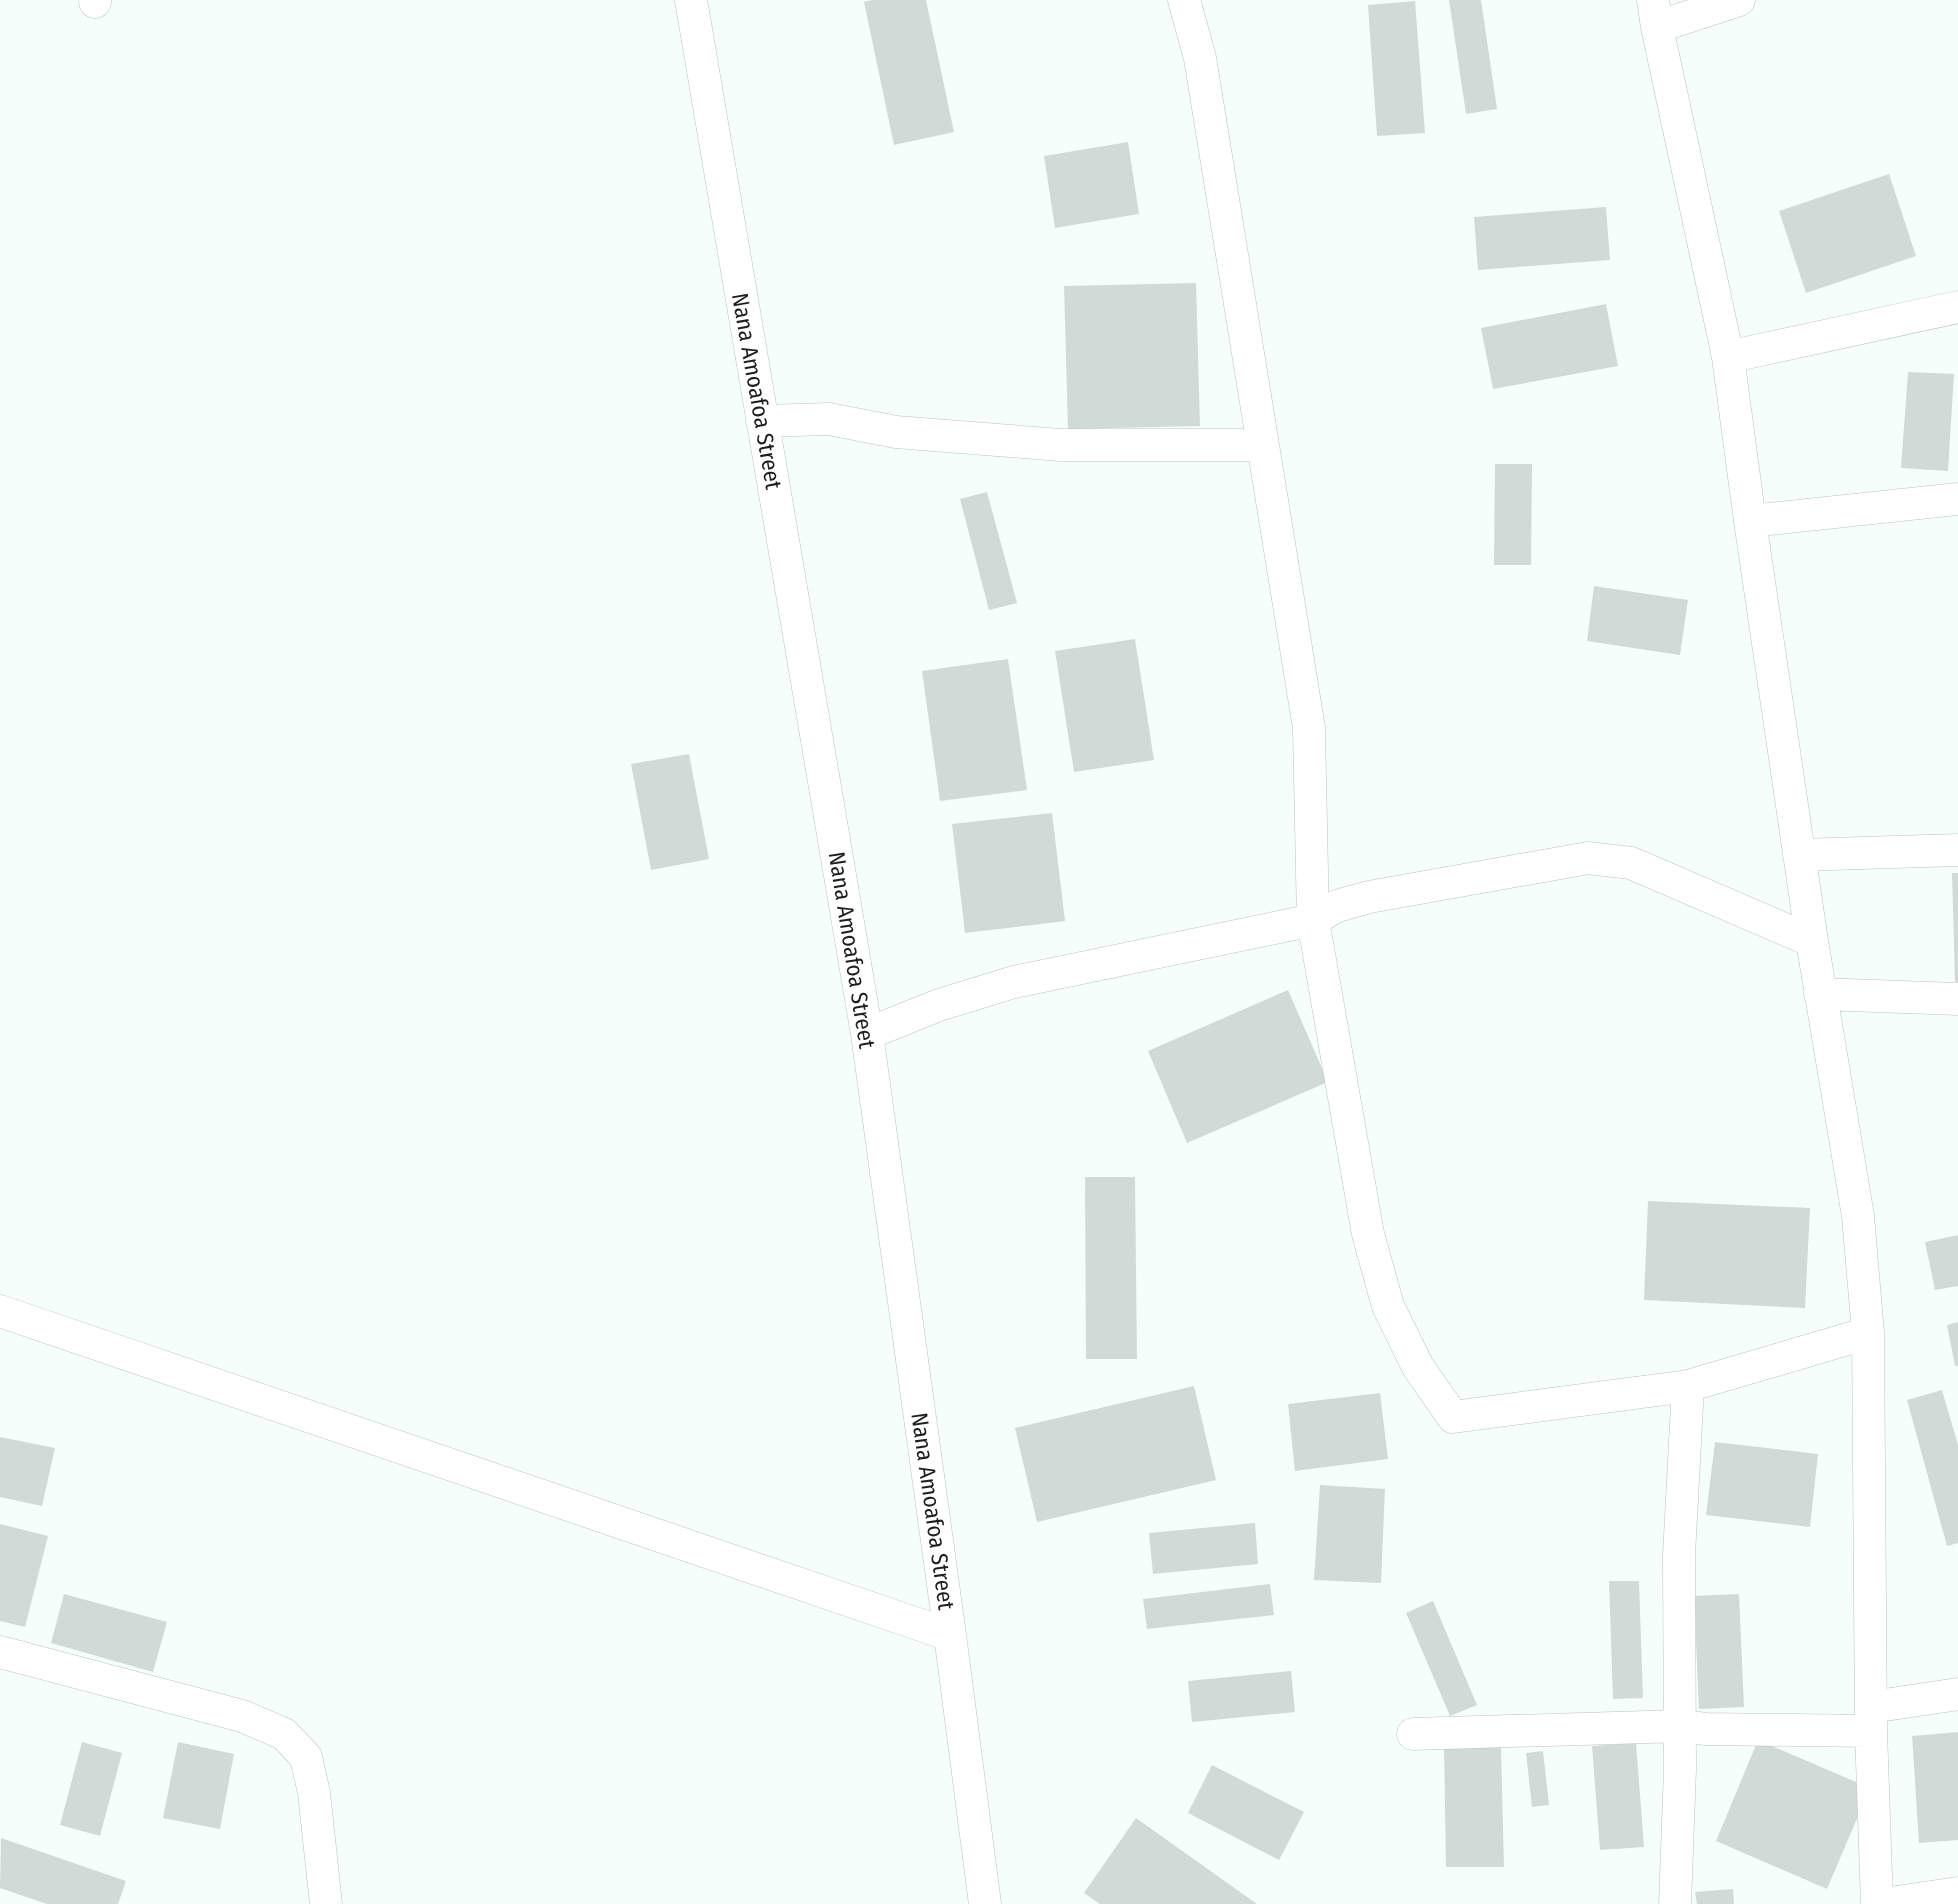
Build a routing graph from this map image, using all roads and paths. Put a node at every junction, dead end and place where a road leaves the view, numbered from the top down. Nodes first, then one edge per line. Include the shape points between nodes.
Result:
1 (691, 0) edge
2 (1184, 0) edge
3 (1739, 0) edge
4 (1655, 13) edge
5 (1958, 307) edge
6 (1728, 357) junction
7 (762, 421) junction
8 (1262, 445) junction
9 (1958, 499) edge
10 (1750, 521) junction
11 (1958, 850) edge
12 (1799, 855) junction
13 (1313, 920) junction
14 (1811, 941) junction
15 (1820, 994) junction
16 (1958, 999) edge
17 (867, 1034) junction
18 (0, 1311) edge
19 (1868, 1333) junction
20 (1688, 1385) junction
21 (950, 1635) junction
22 (0, 1652) edge
23 (1958, 1694) edge
24 (1871, 1719) junction
25 (1680, 1726) junction
26 (1413, 1734) dead end
27 (1958, 1892) edge
28 (326, 1904) edge
29 (985, 1904) edge
30 (1675, 1904) edge
31 (1877, 1904) edge
32 (1883, 1904) edge

1 - 7 street, Nana Amoafoa Street
2 - 8 street via 1200,58
3 - 4 street
4 - 6 street
5 - 6 street
6 - 10 street
7 - 8 street via 829,419 896,432 1060,444
7 - 17 street, Nana Amoafoa Street
8 - 13 street via 1309,728
9 - 10 street
10 - 12 street
11 - 12 street
12 - 14 street
13 - 14 street via 1337,906 1369,897 1588,858 1631,863
13 - 17 street via 1014,982
13 - 20 street via 1368,1234 1388,1306 1418,1367 1453,1417
14 - 15 street
15 - 16 street
15 - 19 street via 1858,1216
17 - 21 street, Nana Amoafoa Street
18 - 21 street
19 - 20 street
19 - 24 street
20 - 25 street via 1679,1555
21 - 29 street, Nana Amoafoa Street
22 - 28 street via 242,1716 284,1734 306,1757
23 - 24 street
24 - 25 street via 1706,1729
24 - 31 street
25 - 26 street
25 - 30 street
27 - 32 street

